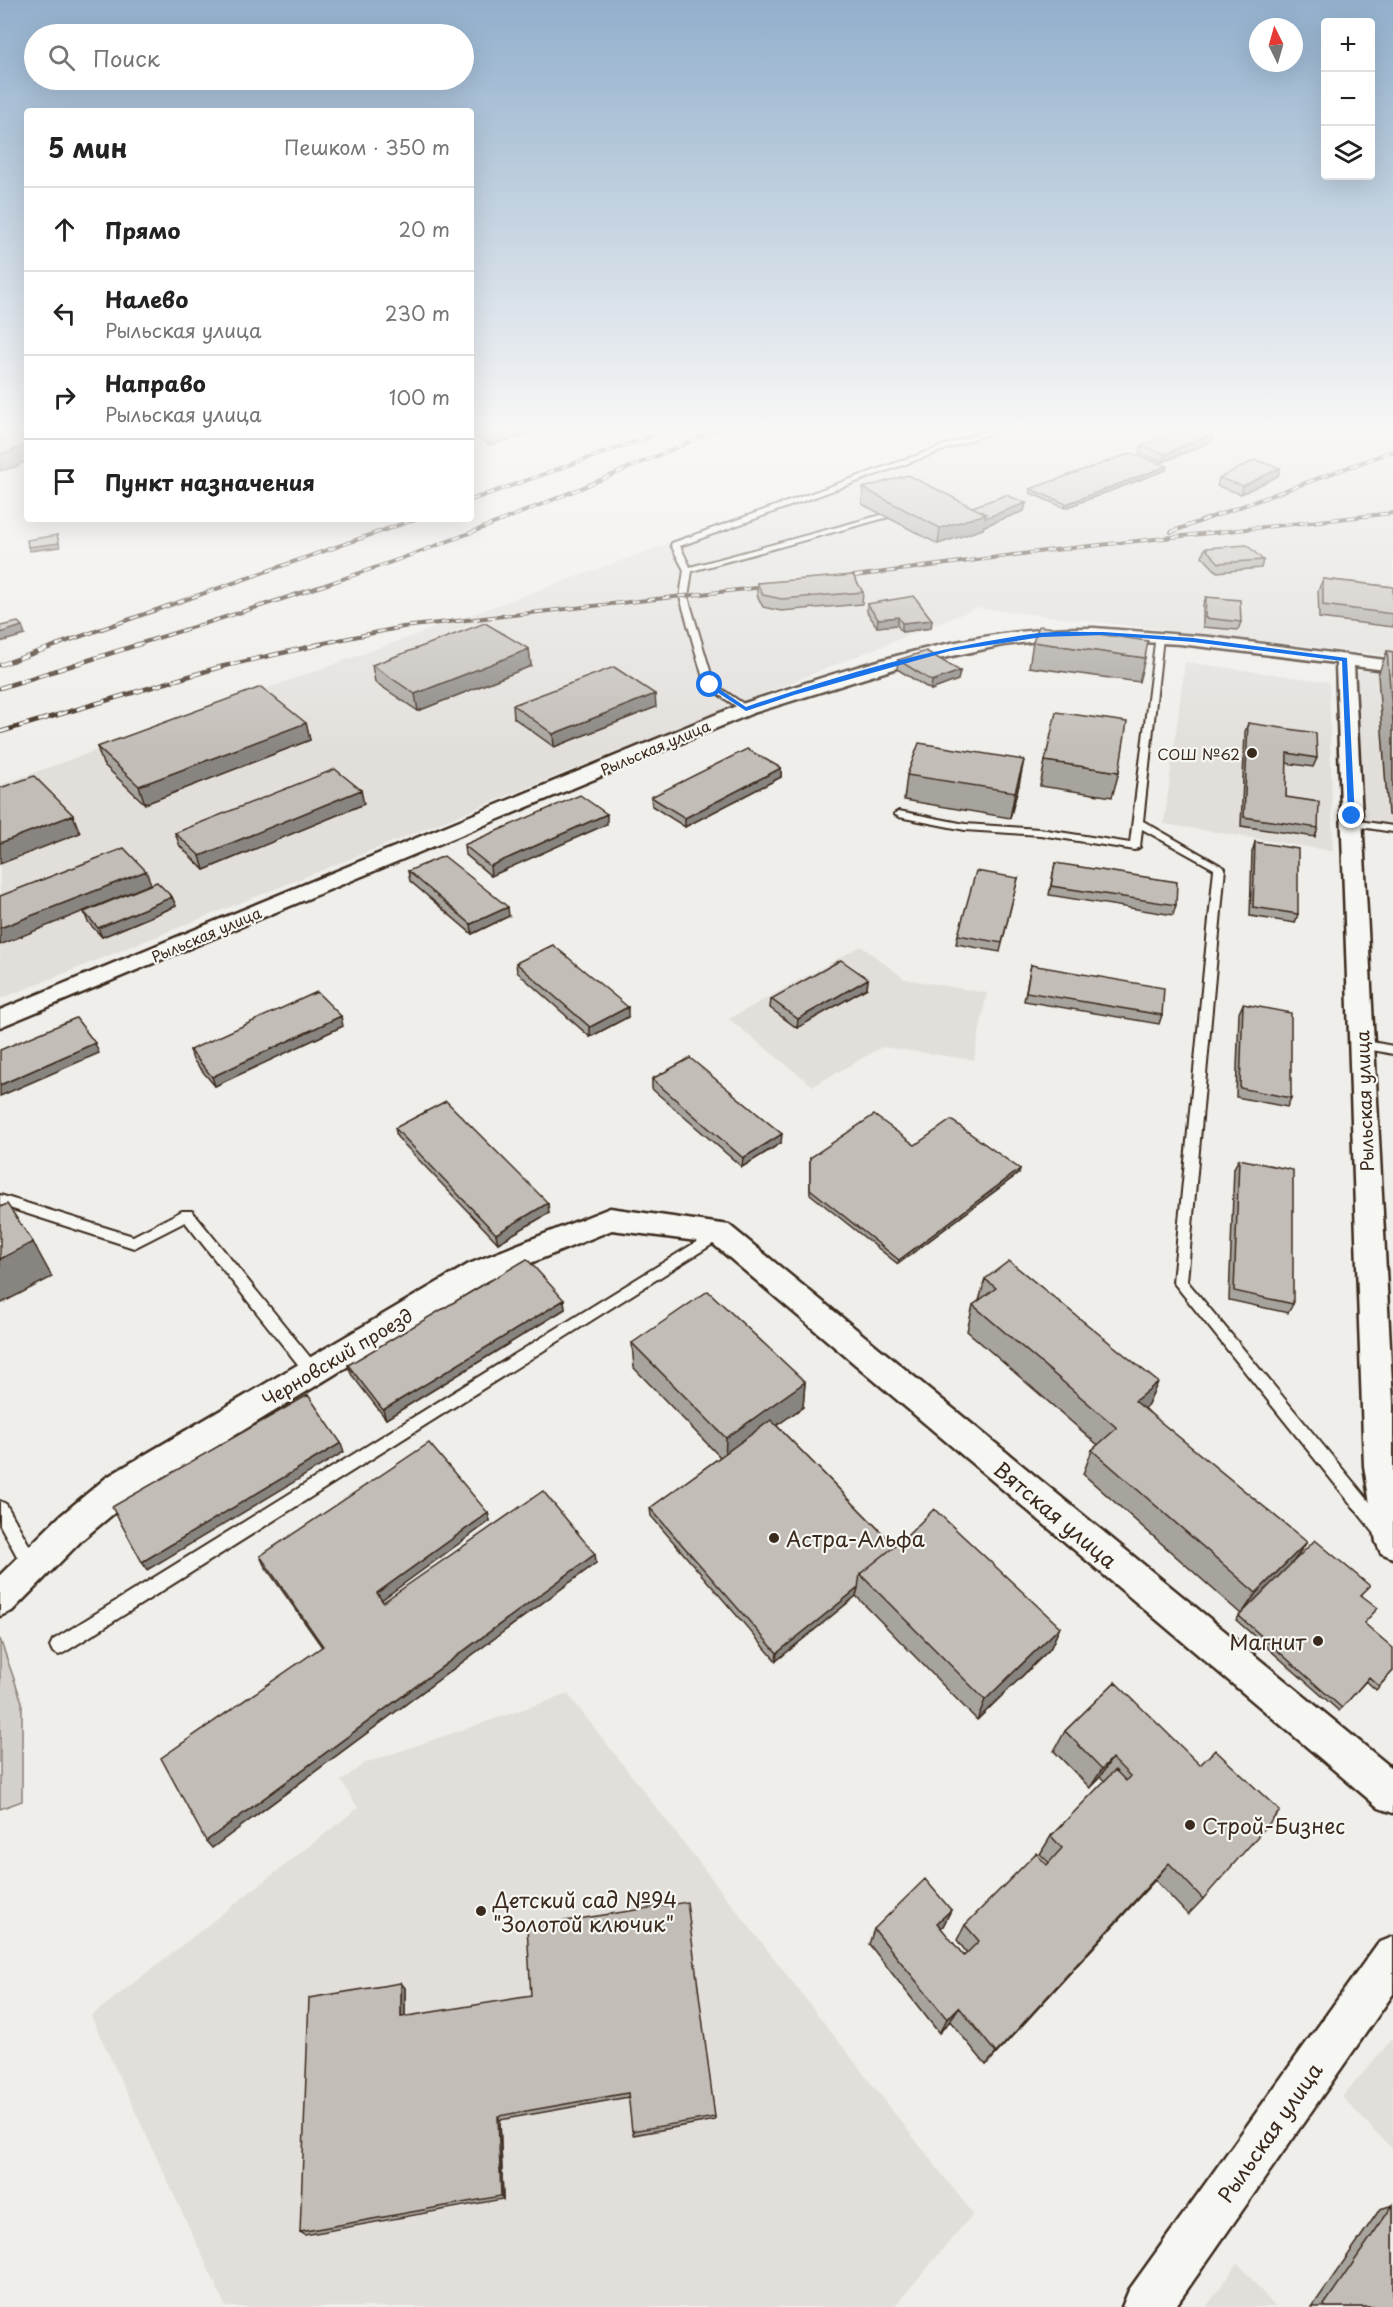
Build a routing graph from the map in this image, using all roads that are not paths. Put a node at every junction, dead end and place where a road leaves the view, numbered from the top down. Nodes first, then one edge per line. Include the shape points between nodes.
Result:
1 (693, 539) edge
2 (803, 539) edge
3 (688, 570) junction
4 (1159, 637) junction
5 (1345, 659) junction
6 (1393, 666) edge
7 (746, 709) junction
8 (899, 814) dead end
9 (1138, 822) junction
10 (1352, 823) junction
11 (1393, 829) edge
12 (0, 1019) edge
13 (1361, 1044) junction
14 (1393, 1050) edge
15 (0, 1200) edge
16 (719, 1233) junction
17 (313, 1372) junction
18 (0, 1509) edge
19 (1393, 1543) edge
20 (31, 1565) junction
21 (0, 1599) edge
22 (59, 1646) dead end
23 (1393, 1794) edge
24 (1393, 1958) edge
25 (1146, 2307) edge

1 - 3 lane via 675,545
2 - 3 lane
3 - 7 lane via 684,597 710,685
4 - 5 street, Рыльская улица
4 - 7 street, Рыльская улица via 1103,633 1042,635 949,649
4 - 9 lane
5 - 6 street, Рыльская улица
5 - 10 street, Рыльская улица
7 - 12 street, Рыльская улица
8 - 9 lane via 965,827 1040,832 1135,847
9 - 19 lane via 1220,868 1180,1282
10 - 11 lane
10 - 13 street, Рыльская улица
13 - 14 lane
13 - 19 street, Рыльская улица via 1380,1466
15 - 17 lane via 134,1242 187,1215
16 - 17 street, Черновский проезд via 610,1219 479,1272
16 - 22 lane
16 - 23 street, Вятская улица
17 - 20 street, Черновский проезд via 119,1488
18 - 20 lane
20 - 21 street, Черновский проезд
24 - 25 street, Рыльская улица

